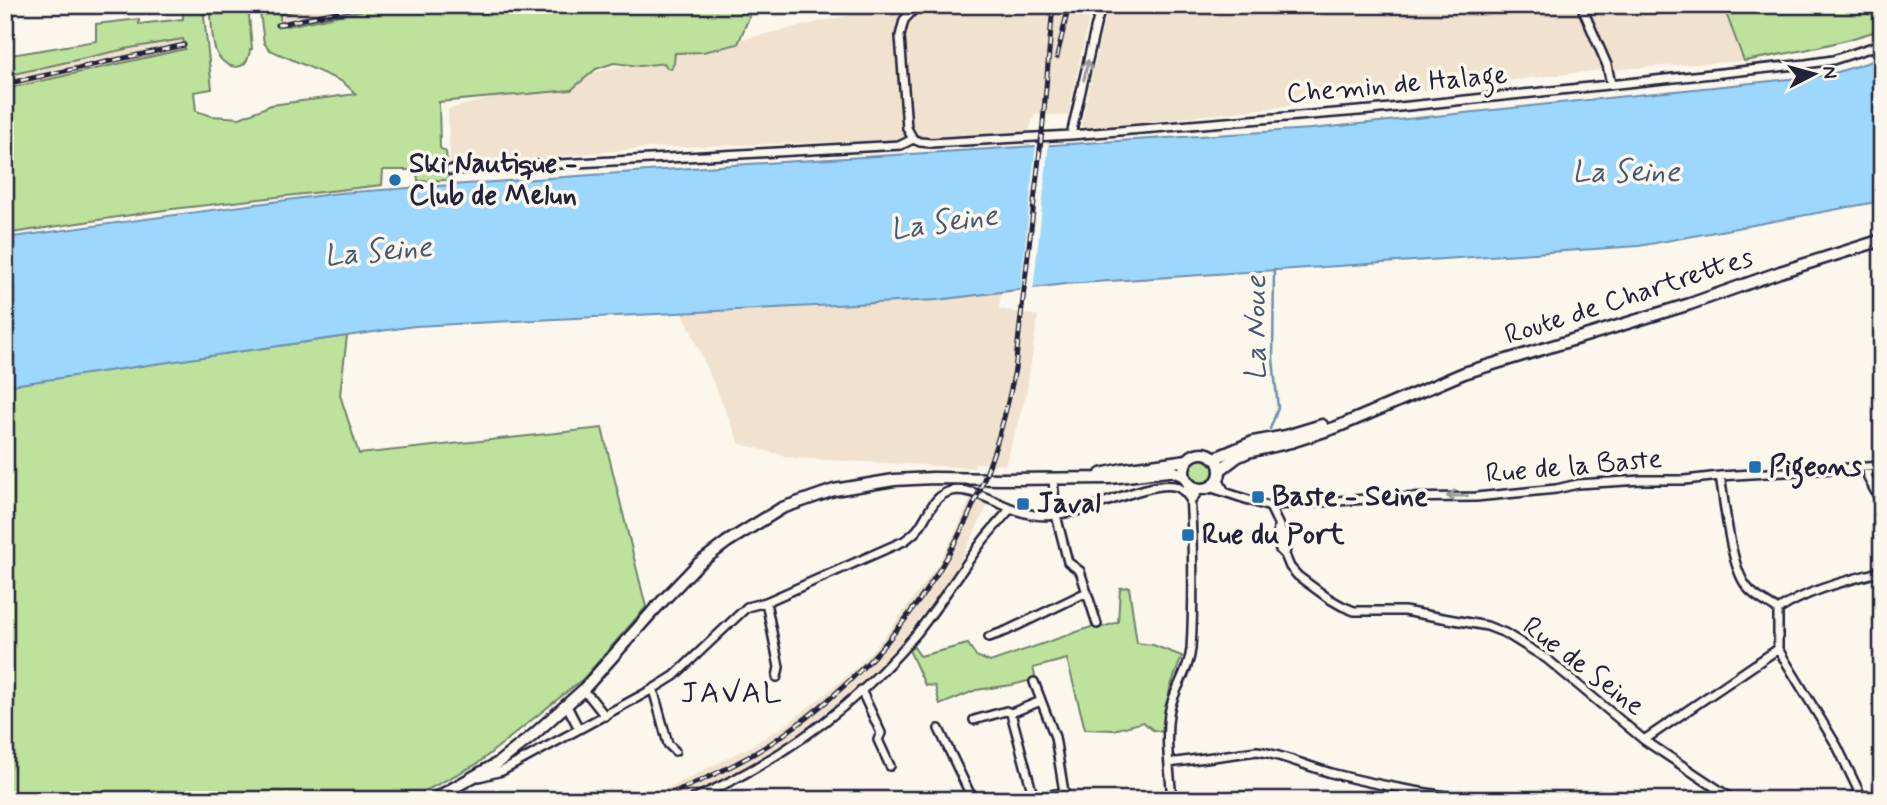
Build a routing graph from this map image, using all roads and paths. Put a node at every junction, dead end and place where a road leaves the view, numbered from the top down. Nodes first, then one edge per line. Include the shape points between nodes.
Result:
1 (918, 5) edge
2 (1102, 5) edge
3 (1581, 5) edge
4 (1882, 44) edge
5 (1611, 84) junction
6 (1071, 135) junction
7 (913, 139) junction
8 (450, 170) dead end
9 (1882, 240) edge
10 (1392, 403) junction
11 (1215, 458) junction
12 (1186, 460) junction
13 (1882, 466) edge
14 (1867, 467) junction
15 (1219, 475) junction
16 (1720, 476) junction
17 (1090, 478) junction
18 (1185, 478) junction
19 (1053, 479) junction
20 (1204, 488) junction
21 (1226, 493) junction
22 (1190, 502) junction
23 (1882, 504) edge
24 (1270, 507) junction
25 (1010, 509) junction
26 (1056, 515) junction
27 (1882, 571) edge
28 (1087, 592) junction
29 (766, 602) junction
30 (1778, 610) junction
31 (1097, 624) dead end
32 (989, 637) dead end
33 (1778, 649) junction
34 (778, 677) dead end
35 (1034, 682) dead end
36 (653, 689) junction
37 (861, 690) junction
38 (582, 691) junction
39 (1041, 701) junction
40 (567, 706) junction
41 (1011, 713) junction
42 (605, 716) junction
43 (974, 720) dead end
44 (579, 729) junction
45 (939, 729) dead end
46 (1644, 740) junction
47 (675, 751) dead end
48 (1169, 764) junction
49 (890, 766) dead end
50 (471, 779) junction
51 (1041, 798) edge
52 (432, 800) edge
53 (691, 800) edge
54 (973, 800) edge
55 (1172, 800) edge
56 (1472, 800) edge
57 (1734, 800) edge
58 (1863, 800) edge

1 - 7 street via 904,20 900,36 907,128
6 -> 2 street
3 - 5 street
4 - 5 street, Chemin de Halage via 1833,60
5 - 6 street, Chemin de Halage
6 - 7 street, Chemin de Halage via 931,143
7 - 8 street, Chemin de Halage via 901,145
9 - 10 main road, Route de Chartrettes via 1464,373
10 - 11 main road, Route de Chartrettes via 1253,442
10 - 15 main road, Route de Chartrettes via 1337,427 1248,452
11 - 12 main road via 1200,453
11 - 15 main road
12 - 17 main road
12 - 18 main road
13 - 14 street, Rue de la Baste
14 - 16 street, Rue de la Baste
14 - 23 street
15 - 20 main road
15 - 21 street
16 -> 24 street, Rue de la Baste
16 - 30 street via 1742,580
17 - 18 main road via 1173,471
17 - 19 main road
18 - 20 main road via 1190,485
18 - 22 street
19 - 26 street
19 - 38 main road via 870,483 782,508 698,565
20 - 21 street
20 - 22 street
21 - 24 street
22 - 26 street via 1180,488 1168,486
22 - 48 street via 1191,652 1169,715
24 - 46 street, Rue de Seine via 1280,550 1290,567 1328,598 1351,610 1439,616 1512,636 1547,659
25 - 26 street
25 - 29 street via 969,492 943,494 904,541
25 - 37 street via 916,634
26 - 28 street via 1068,562 1080,571
27 - 30 street via 1829,585
28 - 31 street
28 - 32 street
29 - 34 street
29 - 36 street via 747,607 674,676
30 - 33 street
33 - 46 street
33 - 58 street via 1837,746
35 - 39 street
36 - 42 street
36 - 47 street via 668,744
37 - 49 street
37 - 53 street via 785,751
38 - 40 main road
38 - 42 street
39 - 41 street
39 - 51 street via 1055,737 1064,792
40 - 44 street
40 - 50 main road via 498,763
41 - 43 street
41 - 51 street via 1033,795
42 - 44 street
44 - 50 street via 502,771
45 - 54 street
46 - 57 street, Rue de Seine
48 - 55 street
48 - 56 street via 1257,751 1384,786
50 - 52 main road

